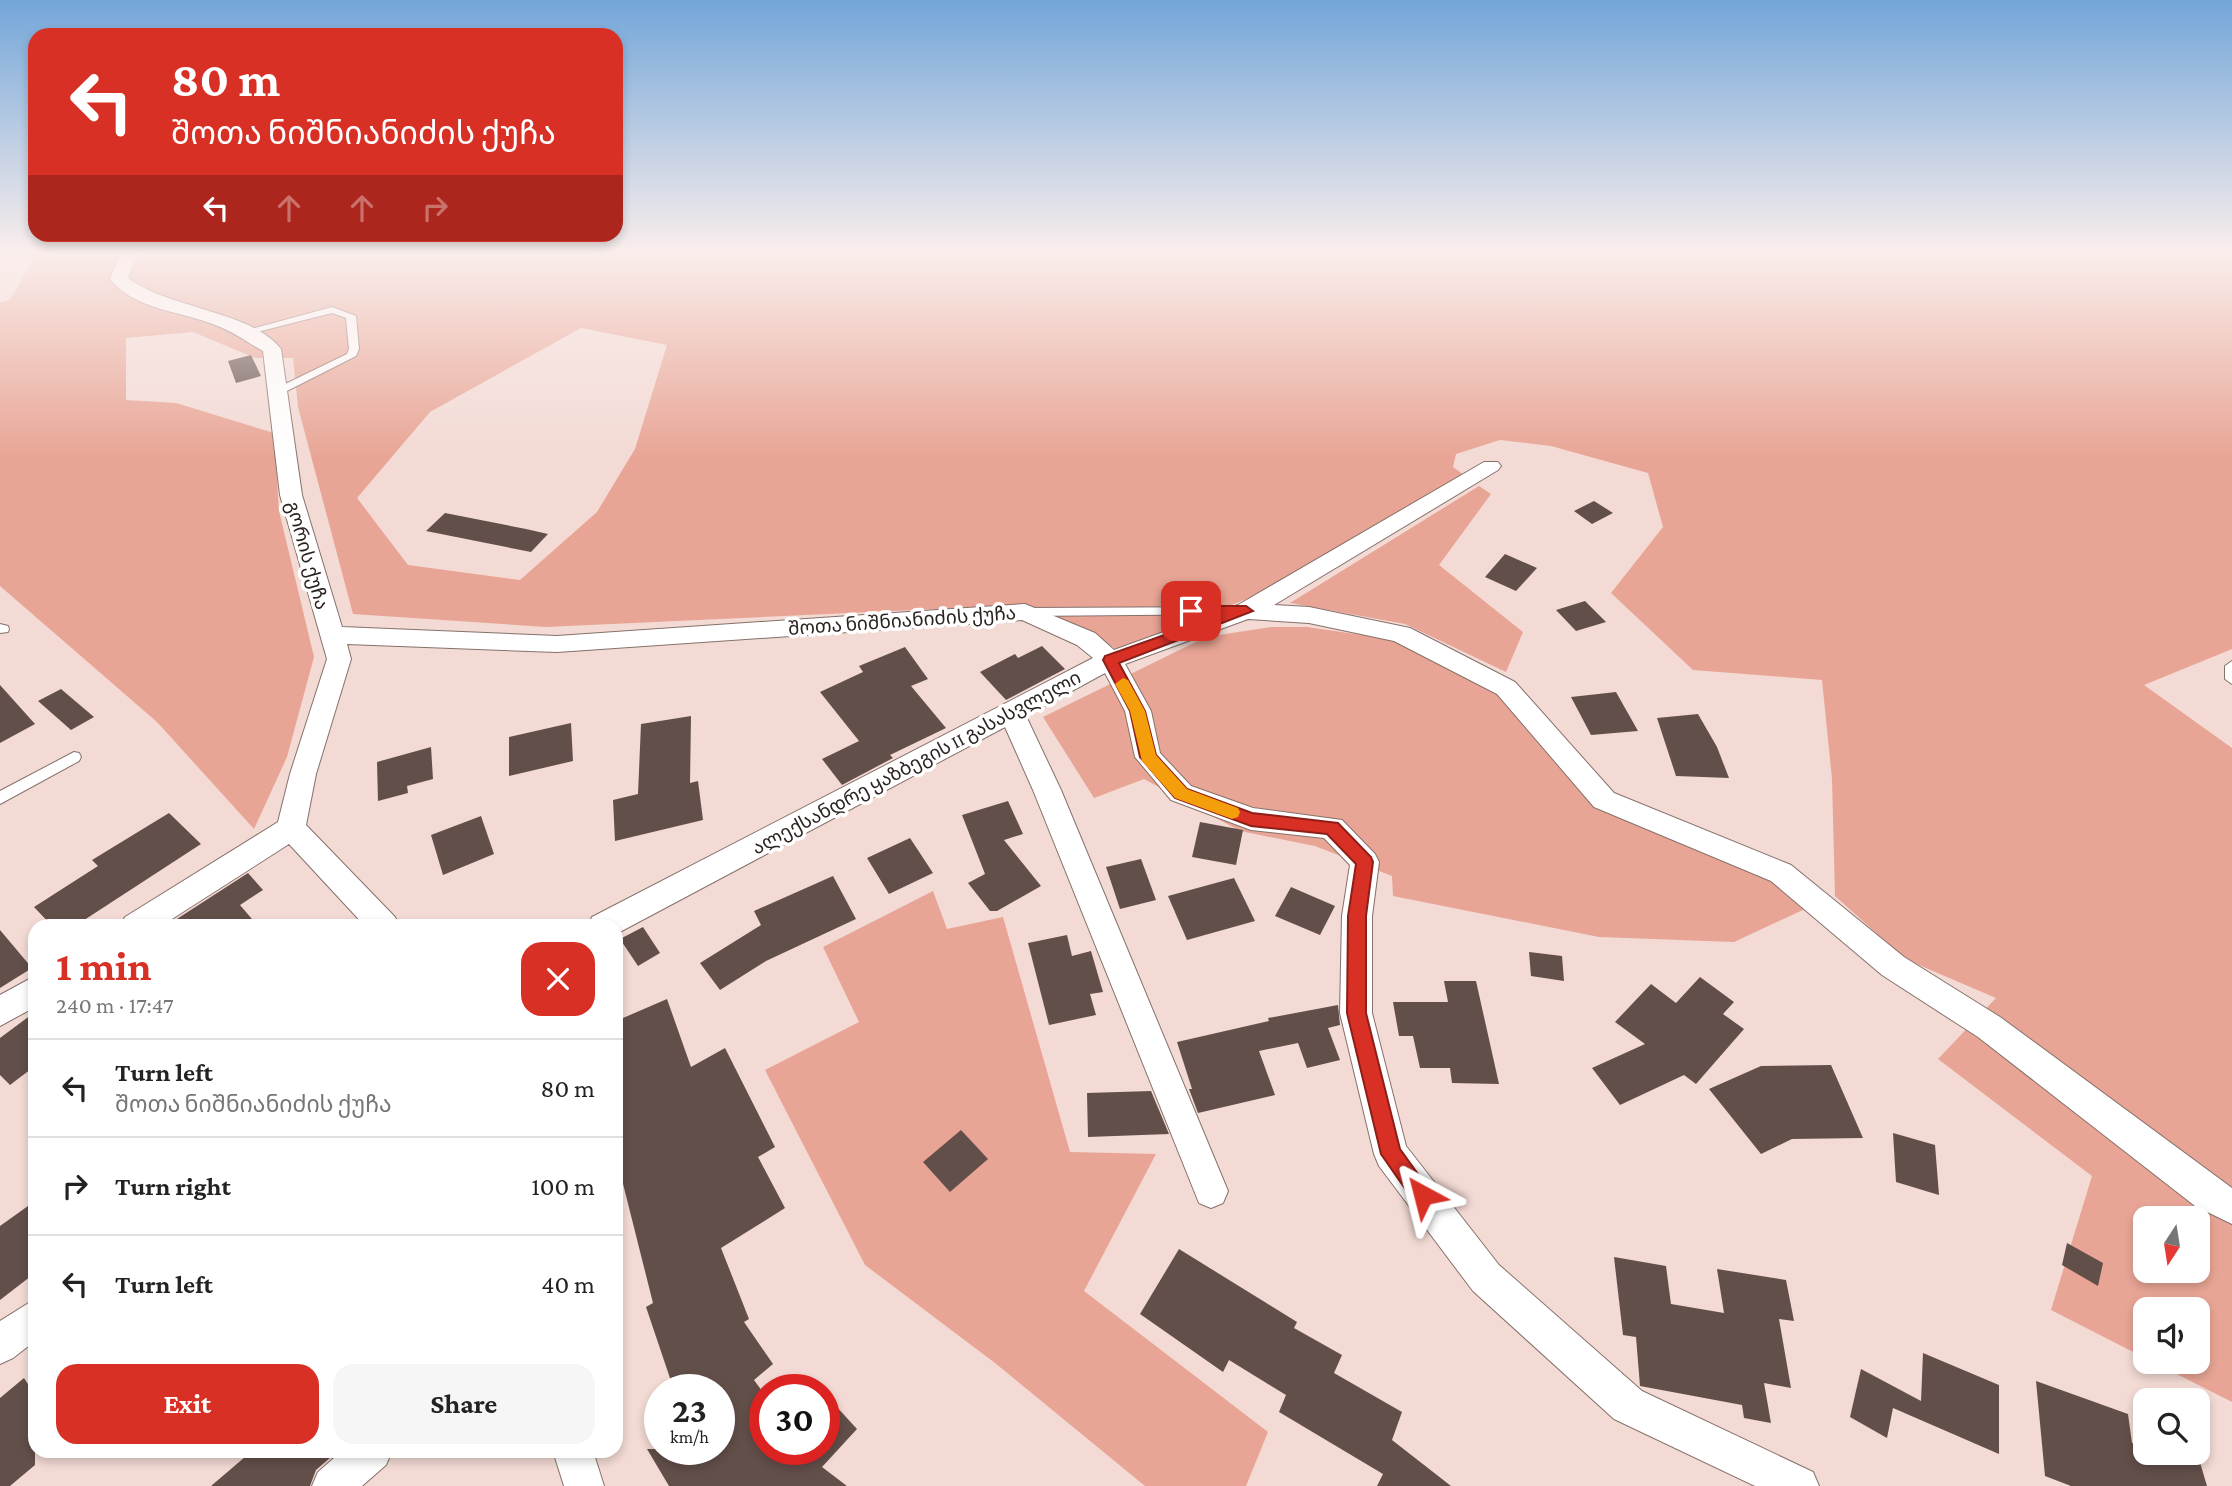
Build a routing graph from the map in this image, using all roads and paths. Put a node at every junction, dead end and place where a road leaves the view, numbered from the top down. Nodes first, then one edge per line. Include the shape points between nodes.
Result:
1 (217, 319) edge
2 (295, 319) edge
3 (351, 319) edge
4 (245, 332) junction
5 (277, 392) junction
6 (1491, 466) dead end
7 (1246, 611) junction
8 (1025, 612) junction
9 (331, 635) junction
10 (1110, 660) junction
11 (2232, 666) edge
12 (2232, 679) edge
13 (1011, 712) junction
14 (75, 757) dead end
15 (0, 798) edge
16 (291, 828) junction
17 (147, 919) edge
18 (377, 919) edge
19 (616, 919) edge
20 (28, 994) edge
21 (0, 1012) edge
22 (1211, 1191) dead end
23 (2232, 1207) edge
24 (28, 1323) edge
25 (0, 1345) edge
26 (364, 1458) edge
27 (575, 1458) edge
28 (332, 1486) edge
29 (584, 1486) edge
30 (1799, 1486) edge

1 - 4 street, გორის ქუჩა
2 - 4 lane
3 - 5 lane via 351,356
4 - 5 street, გორის ქუჩა via 272,349
5 - 9 street, გორის ქუჩა via 291,495
6 - 7 street, ალექსანდრე ყაზბეგის II გასასვლელი
7 - 8 lane
7 - 10 street, ალექსანდრე ყაზბეგის II გასასვლელი
7 - 23 street via 1309,615 1401,634 1506,688 1604,800 1781,873 1893,966 1989,1027 2207,1194
8 - 9 street, შოთა ნიშნიანიძის ქუჩა via 557,644
8 - 10 street, შოთა ნიშნიანიძის ქუჩა via 1086,639
9 - 16 street, გორის ქუჩა via 339,659
10 - 13 street, ალექსანდრე ყაზბეგის II გასასვლელი
10 - 30 street, შოთა ნიშნიანიძის ქუჩა via 1138,711 1148,757 1181,793 1251,819 1332,828 1365,862 1357,916 1356,1013 1391,1154 1486,1278 1628,1405
11 - 12 lane
13 - 19 street, ალექსანდრე ყაზბეგის II გასასვლელი
13 - 22 street
14 - 15 lane
16 - 17 street
16 - 18 street
20 - 21 street
24 - 25 street
26 - 28 street
27 - 29 street

